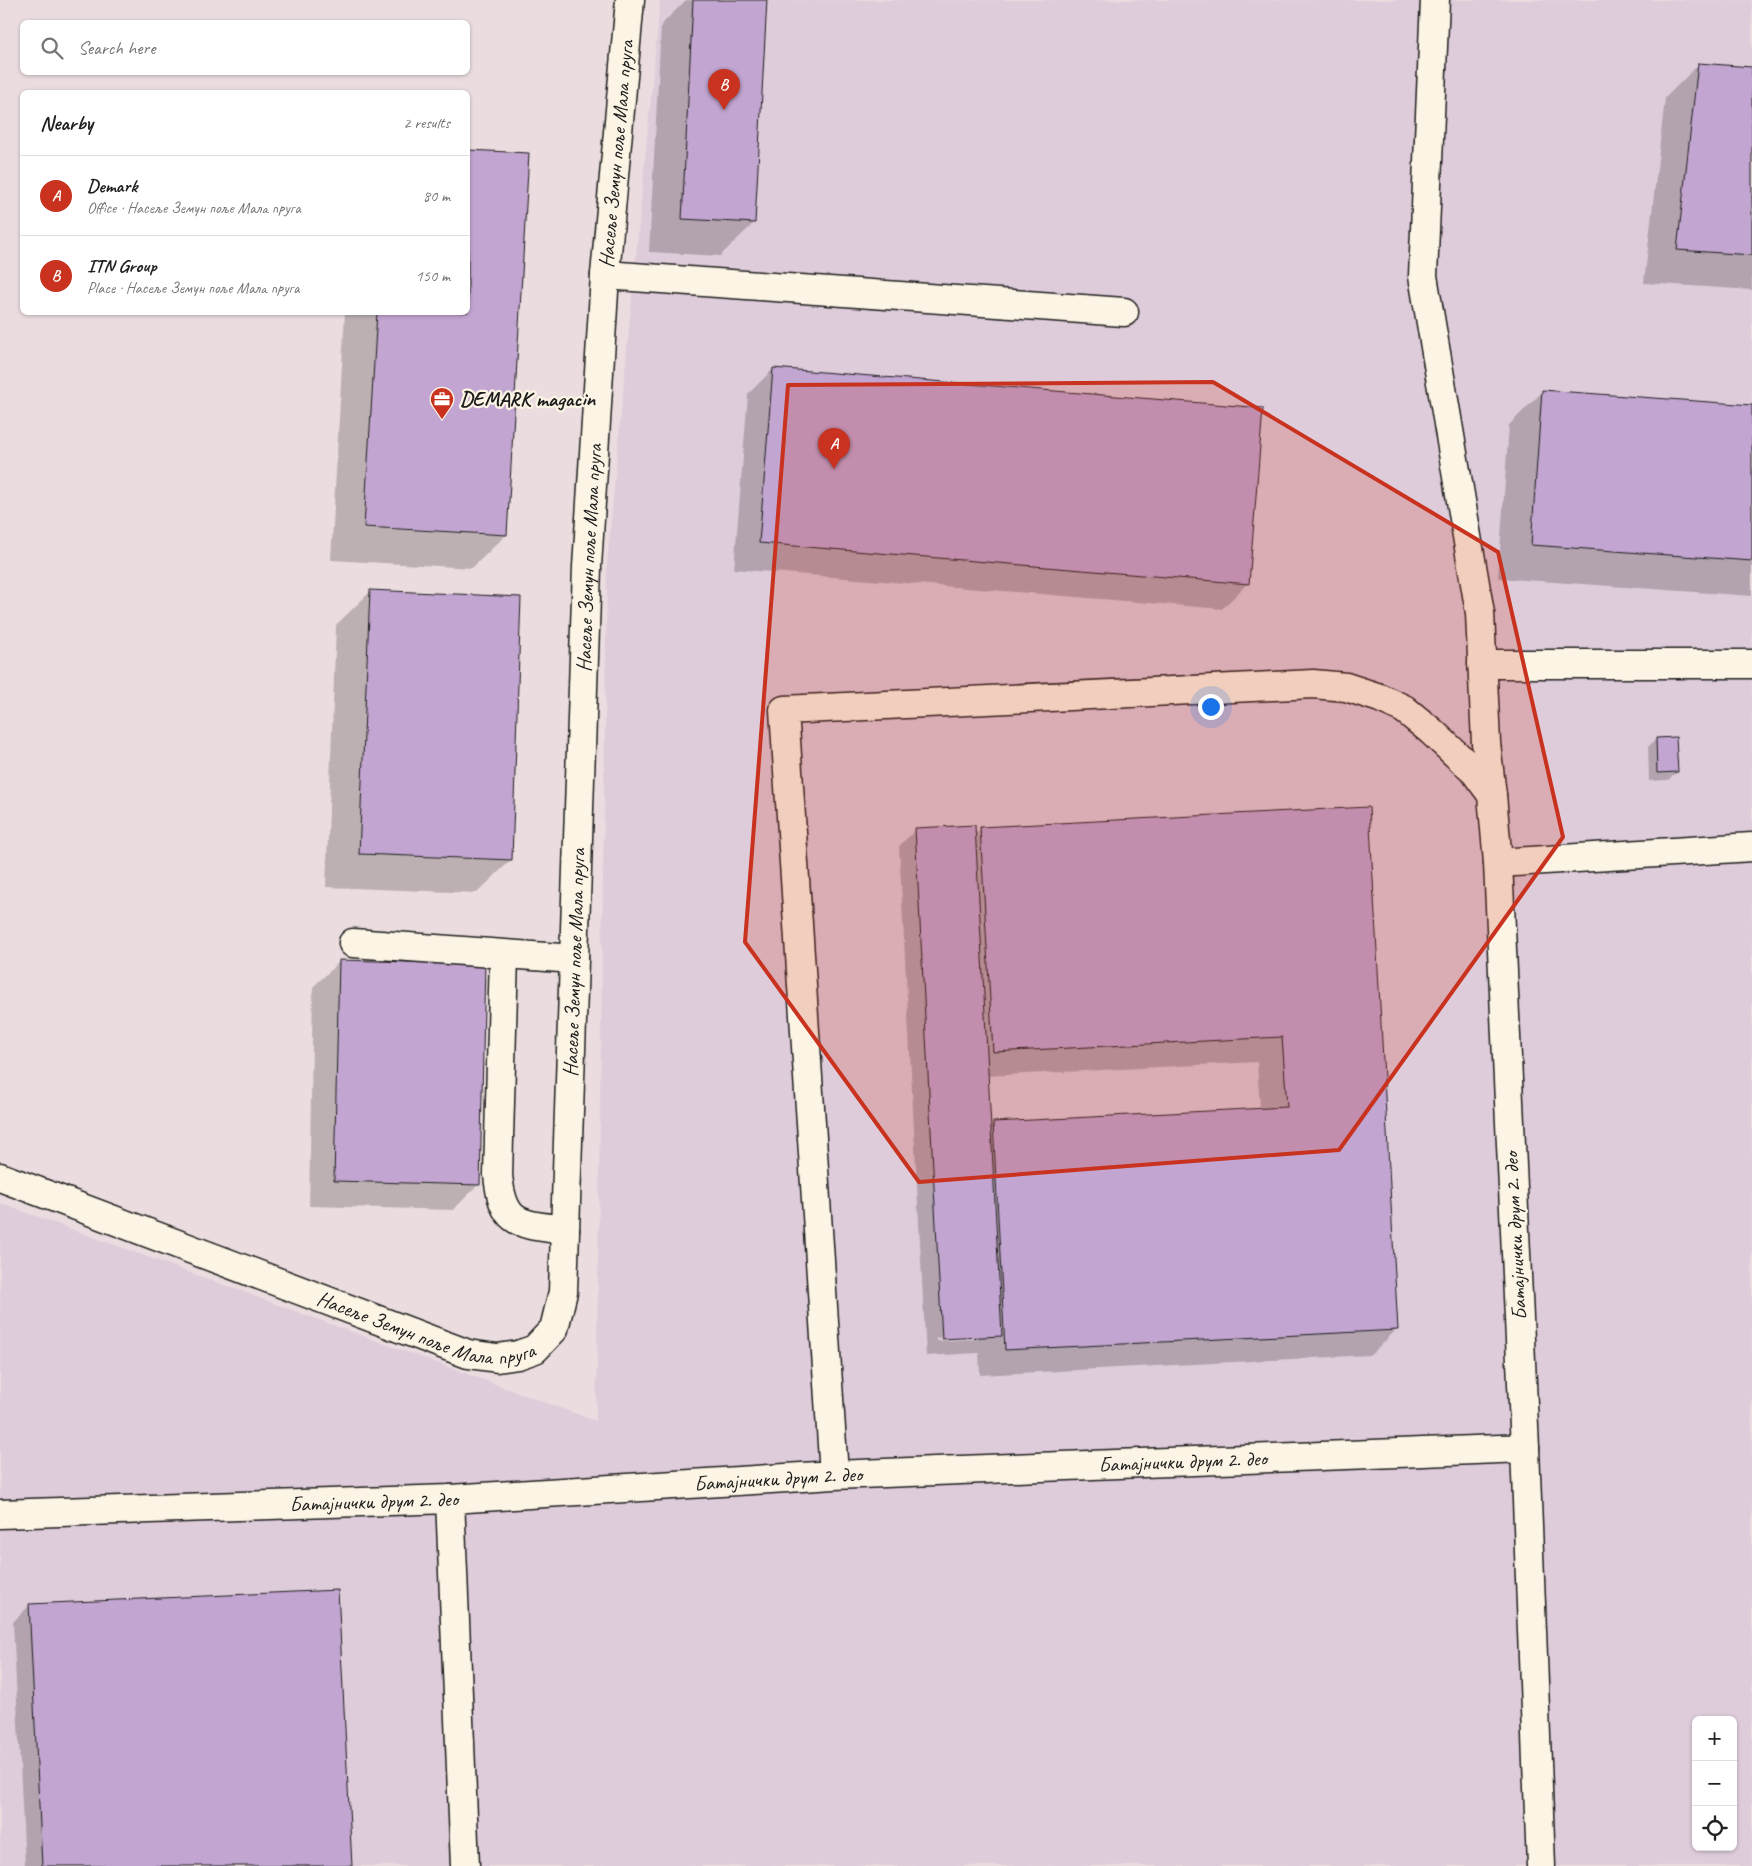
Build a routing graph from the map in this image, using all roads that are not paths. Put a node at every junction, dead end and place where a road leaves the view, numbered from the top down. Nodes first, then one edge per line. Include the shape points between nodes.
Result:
1 (630, 0) edge
2 (1435, 0) edge
3 (605, 275) junction
4 (1124, 312) dead end
5 (1482, 664) junction
6 (1752, 664) edge
7 (1492, 795) junction
8 (1752, 847) edge
9 (1498, 863) junction
10 (352, 943) dead end
11 (504, 955) junction
12 (574, 959) junction
13 (0, 1176) edge
14 (565, 1230) junction
15 (1525, 1448) junction
16 (834, 1475) junction
17 (450, 1499) junction
18 (0, 1514) edge
19 (465, 1866) edge
20 (1541, 1866) edge

1 - 3 street, Насеље Земун поље Мала пруга
2 - 5 street, Батајнички друм 2. део via 1422,276 1480,613
3 - 4 street
3 - 12 street, Насеље Земун поље Мала пруга via 587,567
5 - 6 street
5 - 7 street, Батајнички друм 2. део
7 - 9 street, Батајнички друм 2. део
7 - 16 street via 1475,772 1404,709 1346,687 1314,684 784,710
8 - 9 street
9 - 15 street, Батајнички друм 2. део
10 - 11 street
11 - 12 street
11 - 14 street via 500,1197 509,1213 523,1225
12 - 14 street, Насеље Земун поље Мала пруга
13 - 14 street, Насеље Земун поље Мала пруга via 468,1354 497,1358 535,1350 554,1329 563,1292
15 - 16 street, Батајнички друм 2. део
15 - 20 street
16 - 17 street, Батајнички друм 2. део
17 - 18 street, Батајнички друм 2. део
17 - 19 street

